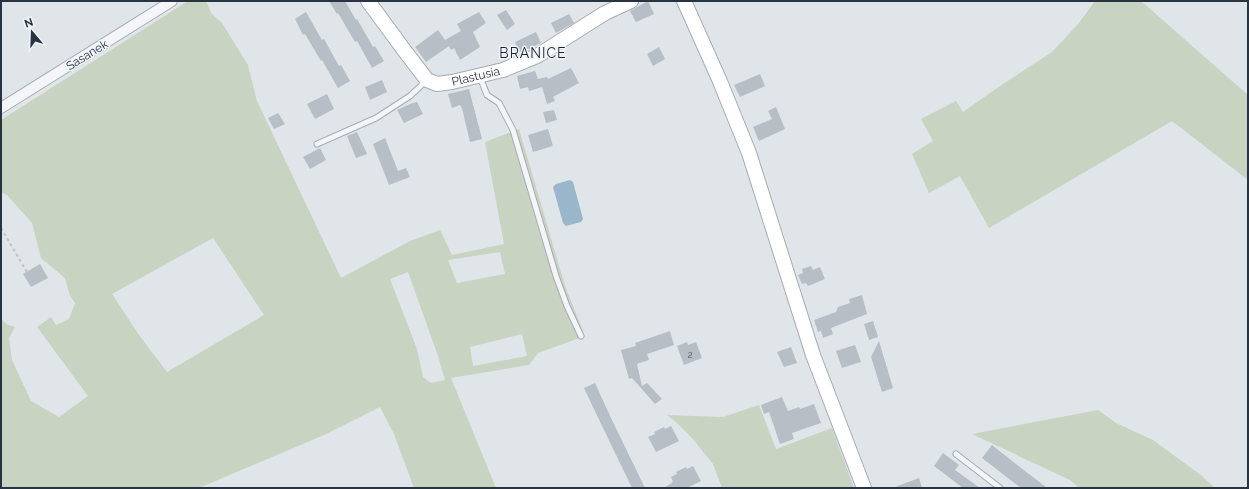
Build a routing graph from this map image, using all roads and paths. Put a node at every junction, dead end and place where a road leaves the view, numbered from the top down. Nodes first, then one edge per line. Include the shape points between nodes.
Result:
1 (172, 1) edge
2 (368, 1) edge
3 (631, 1) edge
4 (684, 1) edge
5 (480, 76) junction
6 (427, 80) junction
7 (1, 108) edge
8 (317, 144) dead end
9 (1, 228) edge
10 (27, 272) dead end
11 (580, 336) dead end
12 (956, 454) dead end
13 (864, 488) edge
14 (1000, 488) edge

1 - 7 street, Sasanek
2 - 6 street
3 - 5 street, Plastusia via 605,13 537,56
4 - 13 street via 749,153 811,348
5 - 6 street, Plastusia via 437,84
5 - 11 lane via 487,95 499,103 513,130 556,276
6 - 8 lane via 410,96 376,118
9 - 10 path
12 - 14 lane

